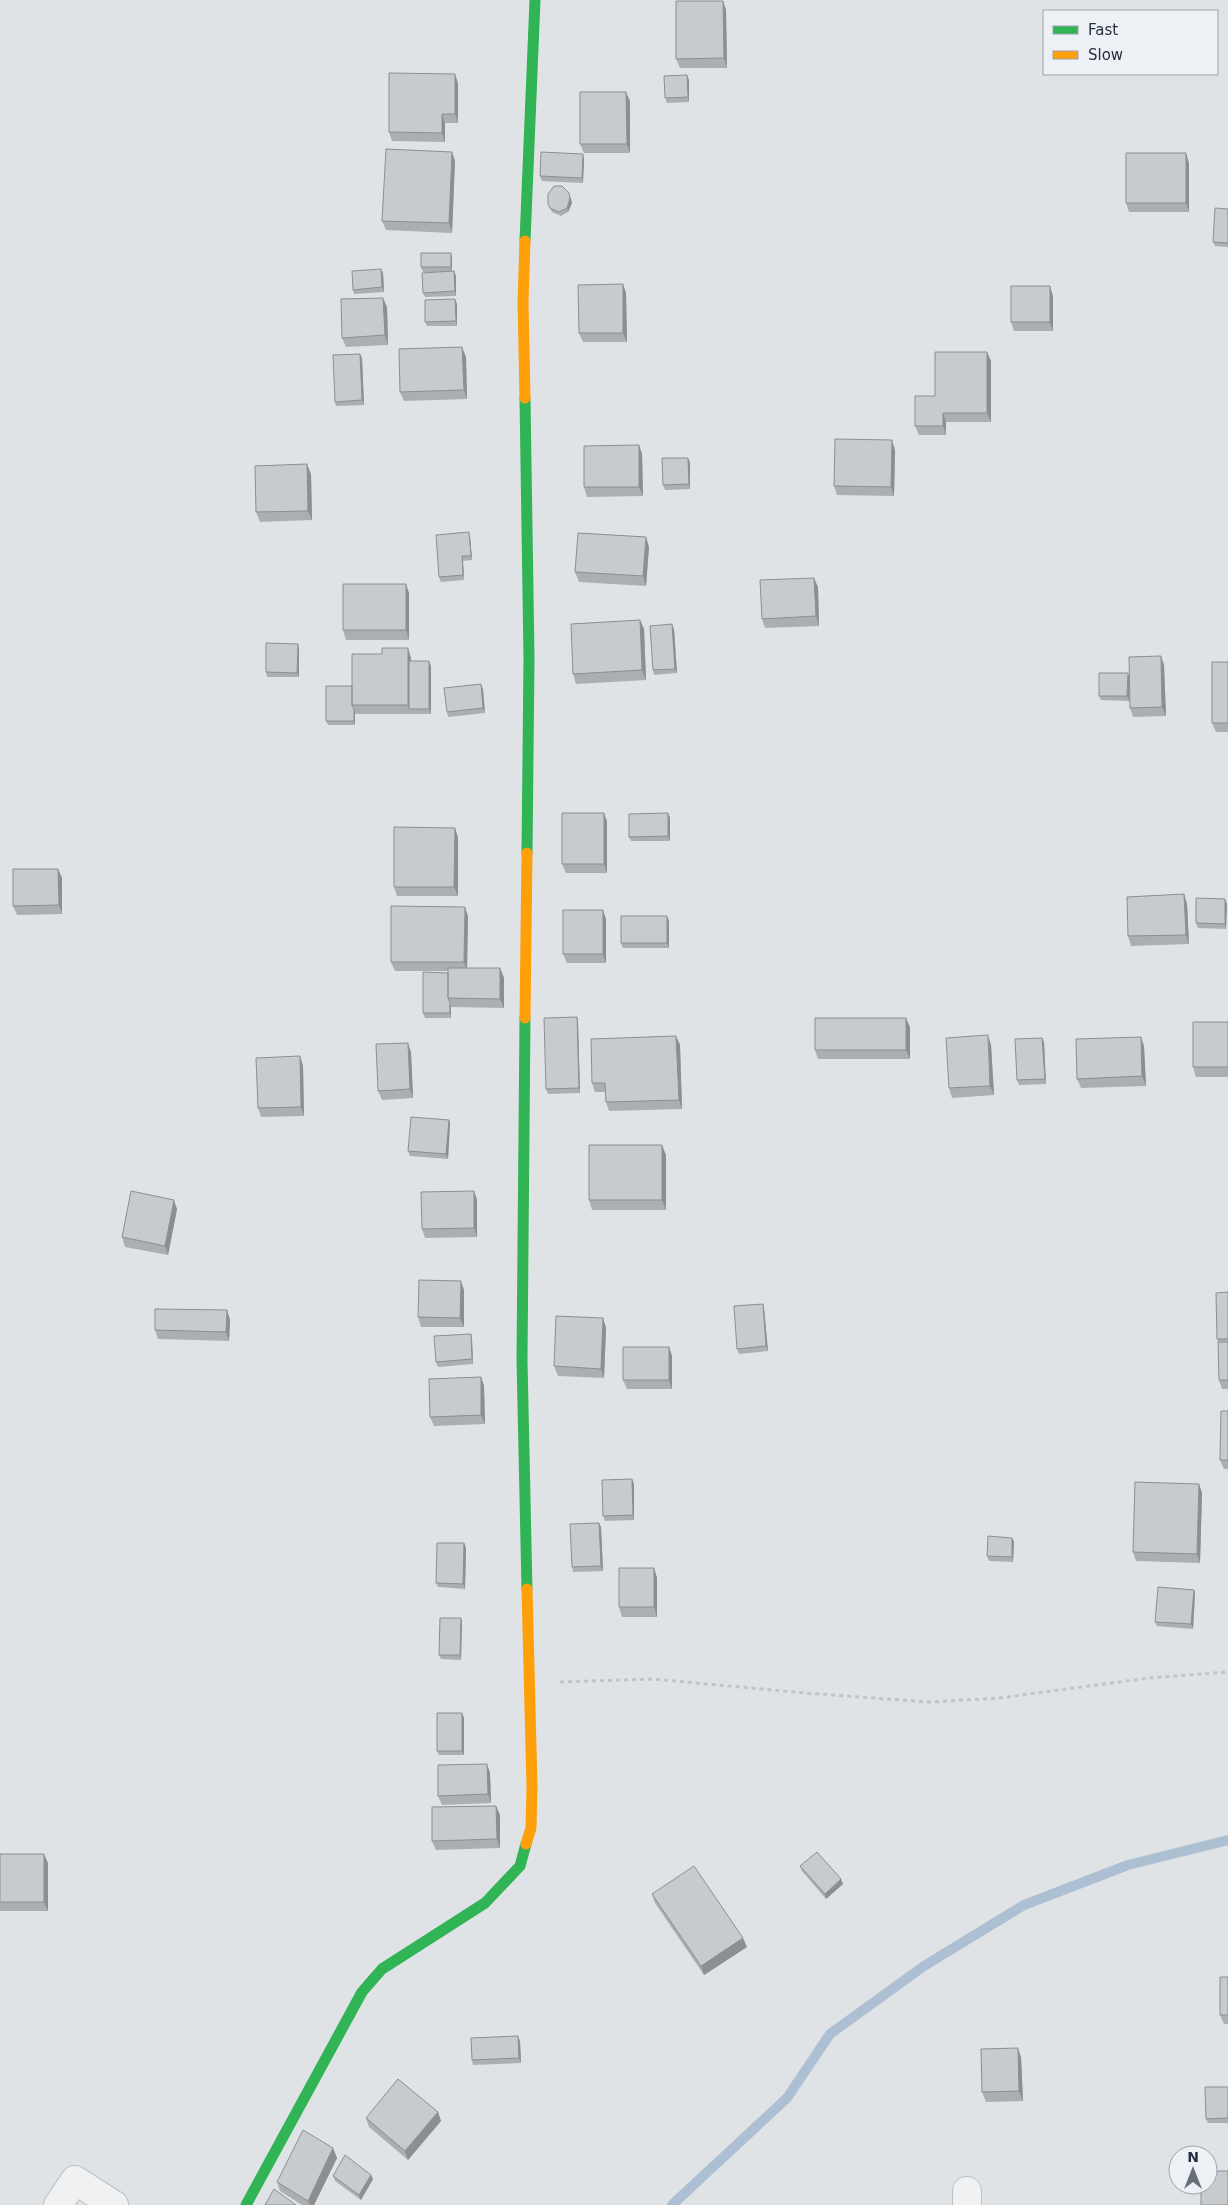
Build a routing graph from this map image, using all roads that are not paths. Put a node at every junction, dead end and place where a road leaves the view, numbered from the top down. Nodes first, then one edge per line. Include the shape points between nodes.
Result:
1 (535, 0) edge
2 (58, 2205) edge
3 (114, 2205) edge
4 (246, 2205) edge

1 - 4 street via 523,302 529,658 522,1360 531,1828 520,1866 484,1903 382,1969 362,1992
2 - 3 street via 75,2180

